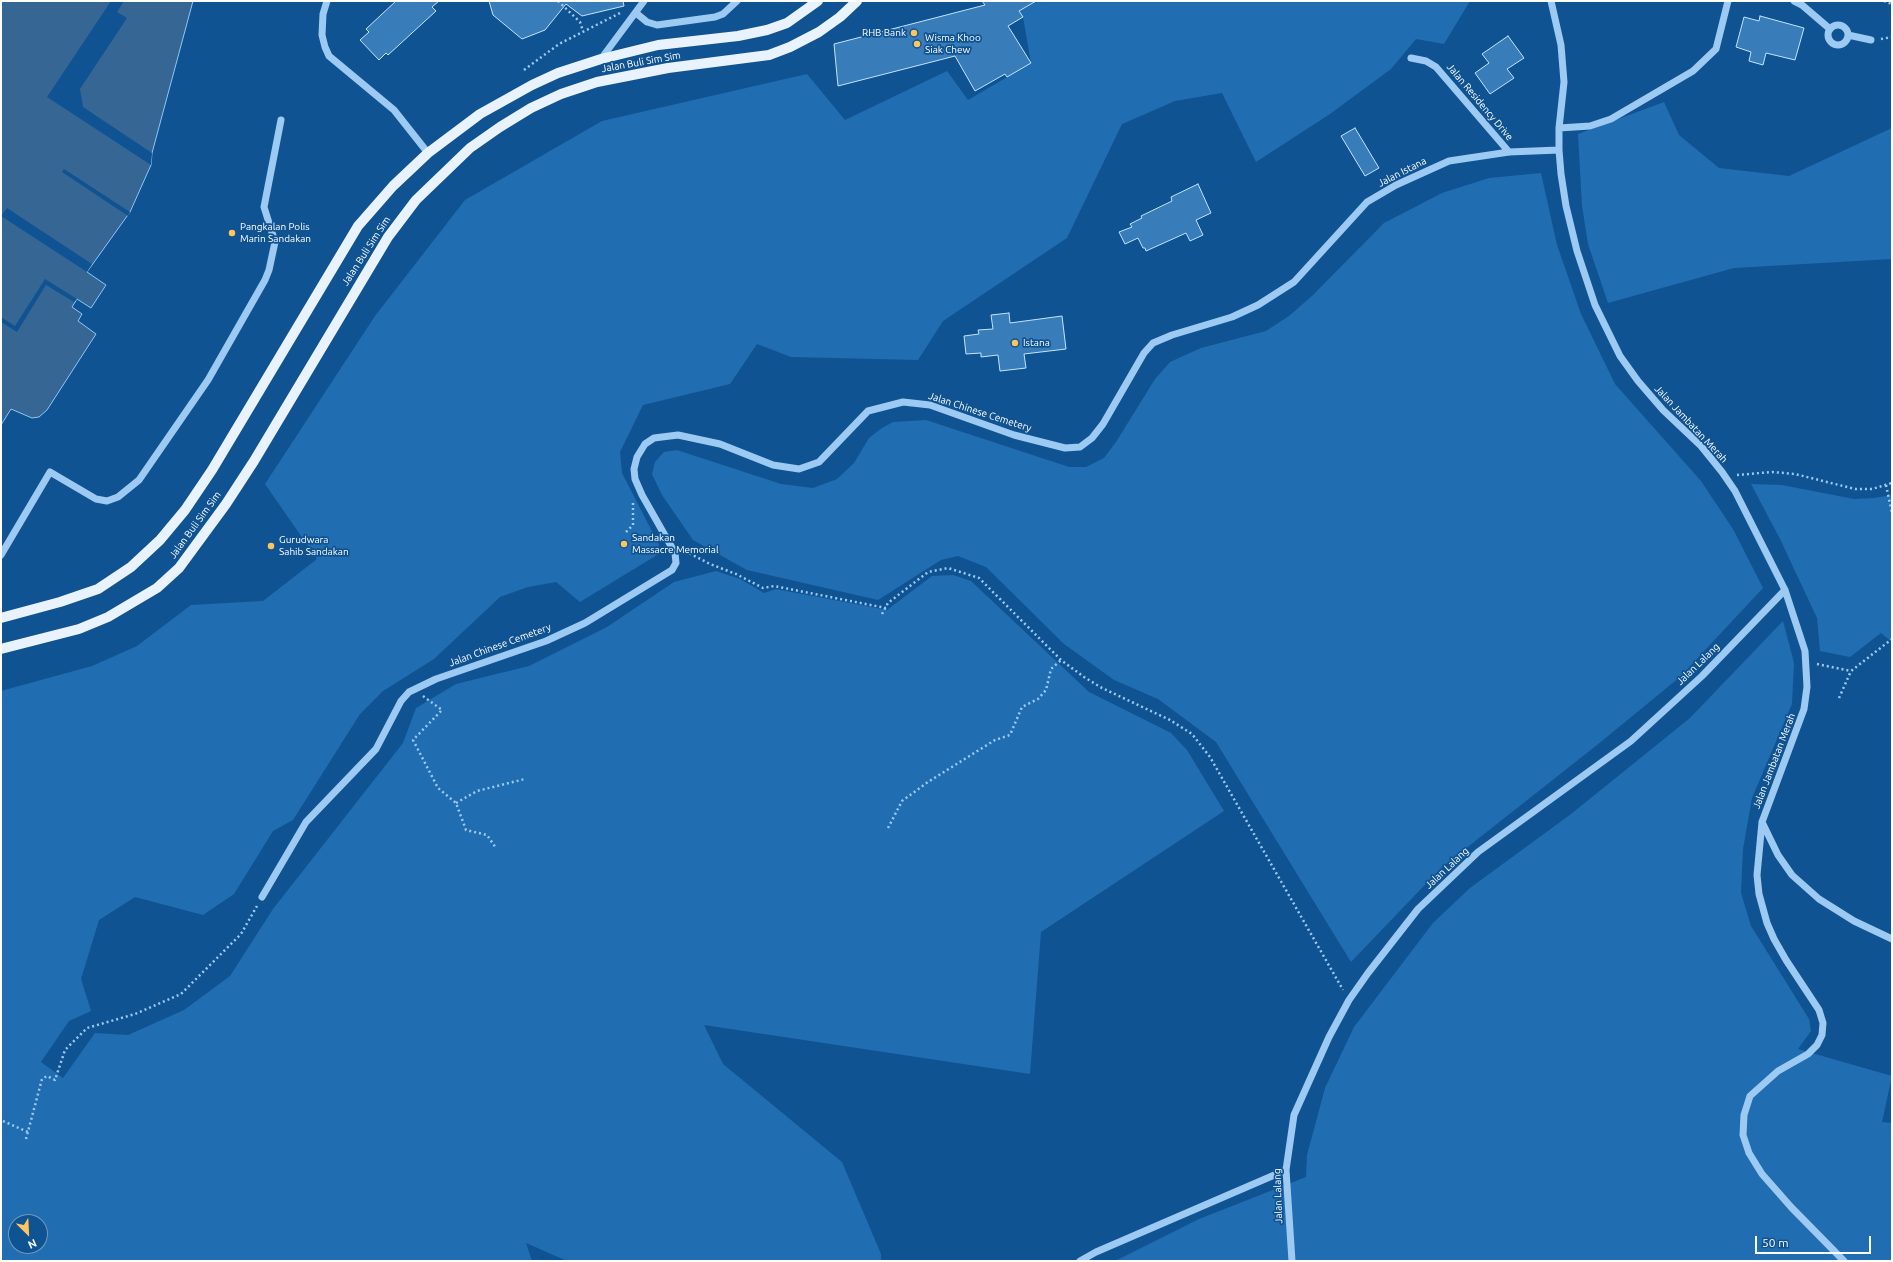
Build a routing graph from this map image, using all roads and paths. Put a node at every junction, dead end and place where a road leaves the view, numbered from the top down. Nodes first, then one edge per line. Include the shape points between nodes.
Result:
1 (327, 1) edge
2 (558, 1) edge
3 (644, 1) edge
4 (737, 1) edge
5 (818, 1) edge
6 (857, 1) edge
7 (1551, 1) edge
8 (1728, 1) edge
9 (1794, 1) edge
10 (1884, 1) edge
11 (1892, 4) edge
12 (636, 12) junction
13 (620, 13) dead end
14 (1830, 30) junction
15 (583, 31) junction
16 (1848, 35) junction
17 (1870, 40) dead end
18 (1411, 58) dead end
19 (601, 59) junction
20 (524, 70) dead end
21 (281, 120) dead end
22 (1559, 128) junction
23 (1559, 150) junction
24 (1510, 152) junction
25 (428, 153) junction
26 (1153, 343) joint
27 (1725, 476) junction
28 (1892, 483) edge
29 (637, 484) junction
30 (1886, 485) junction
31 (1892, 513) edge
32 (626, 532) dead end
33 (686, 551) dead end
34 (1, 555) edge
35 (1785, 590) junction
36 (886, 608) junction
37 (882, 614) dead end
38 (1, 618) edge
39 (1892, 639) edge
40 (1, 649) edge
41 (1061, 660) junction
42 (1806, 662) junction
43 (1851, 671) junction
44 (415, 689) junction
45 (1839, 698) dead end
46 (525, 779) dead end
47 (456, 803) junction
48 (1762, 822) junction
49 (888, 828) dead end
50 (496, 848) dead end
51 (262, 897) joint
52 (1892, 939) edge
53 (1349, 1000) junction
54 (3, 1121) dead end
55 (28, 1132) junction
56 (26, 1139) dead end
57 (1286, 1170) junction
58 (1080, 1261) edge
59 (1292, 1261) edge
60 (1844, 1261) edge

1 - 25 street via 323,14 322,35 330,56 394,110
2 - 15 path via 580,22
3 - 12 street
4 - 12 street via 715,17 657,25 647,22
5 - 19 main road, Jalan Buli Sim Sim via 786,23 766,30 658,46
6 - 40 main road, Jalan Buli Sim Sim via 819,32 769,55 668,68 597,82 561,94 532,108 470,148 416,200 388,237 246,473 179,568 157,588 108,616 79,629
7 - 22 street via 1561,45 1563,75
8 - 22 street via 1716,49 1693,71 1611,119 1590,126
9 - 14 street
10 - 11 path
12 - 19 street
13 - 15 path
14 - 16 street via 1835,26 1841,26
14 - 16 street via 1828,39 1836,46 1845,42
15 - 20 path via 559,44
16 - 17 street
18 - 24 street, Jalan Residency Drive via 1426,61 1436,67
19 - 25 main road, Jalan Buli Sim Sim via 558,73 532,85 480,114
21 - 34 street via 264,201 275,242 269,270 208,380 139,480 118,497 107,501 96,499 50,472
22 - 23 street
23 - 24 street, Jalan Istana
23 - 27 street, Jalan Jambatan Merah via 1566,206 1577,250 1607,332 1620,356 1644,389 1701,446
24 - 26 street, Jalan Istana via 1449,161 1396,185 1367,202 1294,282 1232,318 1172,334
25 - 38 main road, Jalan Buli Sim Sim via 393,186 358,226 212,470 160,540 131,567 98,589
26 - 29 street, Jalan Chinese Cemetery via 1144,353 1103,424 1092,438 1080,447 1066,448 1014,435 930,405 903,402 868,411 819,462 799,469 773,465 720,444 678,435 654,438 644,444 637,457 634,469
27 - 30 path via 1780,473 1795,474 1855,489 1872,489
27 - 35 street, Jalan Jambatan Merah
28 - 30 path
29 - 32 path via 632,510 633,525
29 - 44 street, Jalan Chinese Cemetery via 675,553 676,563 672,570 585,623 546,641 436,678
30 - 31 path
33 - 36 path via 763,588 774,586
35 - 42 street, Jalan Jambatan Merah via 1801,635
35 - 53 street, Jalan Lalang via 1702,676 1631,741 1478,852 1418,909
36 - 37 path
36 - 41 path via 888,603 928,572 948,568 979,578
39 - 43 path
41 - 49 path via 1051,669 1046,690 1038,699 1022,707 1010,735 995,740 902,801
41 - 53 path via 1102,688 1170,720 1192,734 1210,757
42 - 43 path
42 - 48 street, Jalan Jambatan Merah via 1807,687 1804,709
43 - 45 path
44 - 47 path via 442,710 413,740 438,788
44 - 51 street, Jalan Chinese Cemetery via 401,701 376,749 306,822
46 - 47 path via 478,791
47 - 50 path via 466,830 487,835
48 - 52 street via 1778,855 1792,876 1825,903 1854,921
48 - 60 street, Jalan Jambatan Merah via 1757,875 1764,915 1774,939 1812,997 1823,1023 1822,1035 1808,1054 1778,1070 1750,1096 1744,1115 1743,1135 1749,1152 1762,1174 1791,1208
51 - 55 path via 240,934 181,994 135,1014 87,1028 65,1050 55,1080 47,1076 42,1078
53 - 57 street, Jalan Lalang via 1329,1037 1294,1115
54 - 55 path
55 - 56 path
57 - 58 street
57 - 59 street, Jalan Lalang

